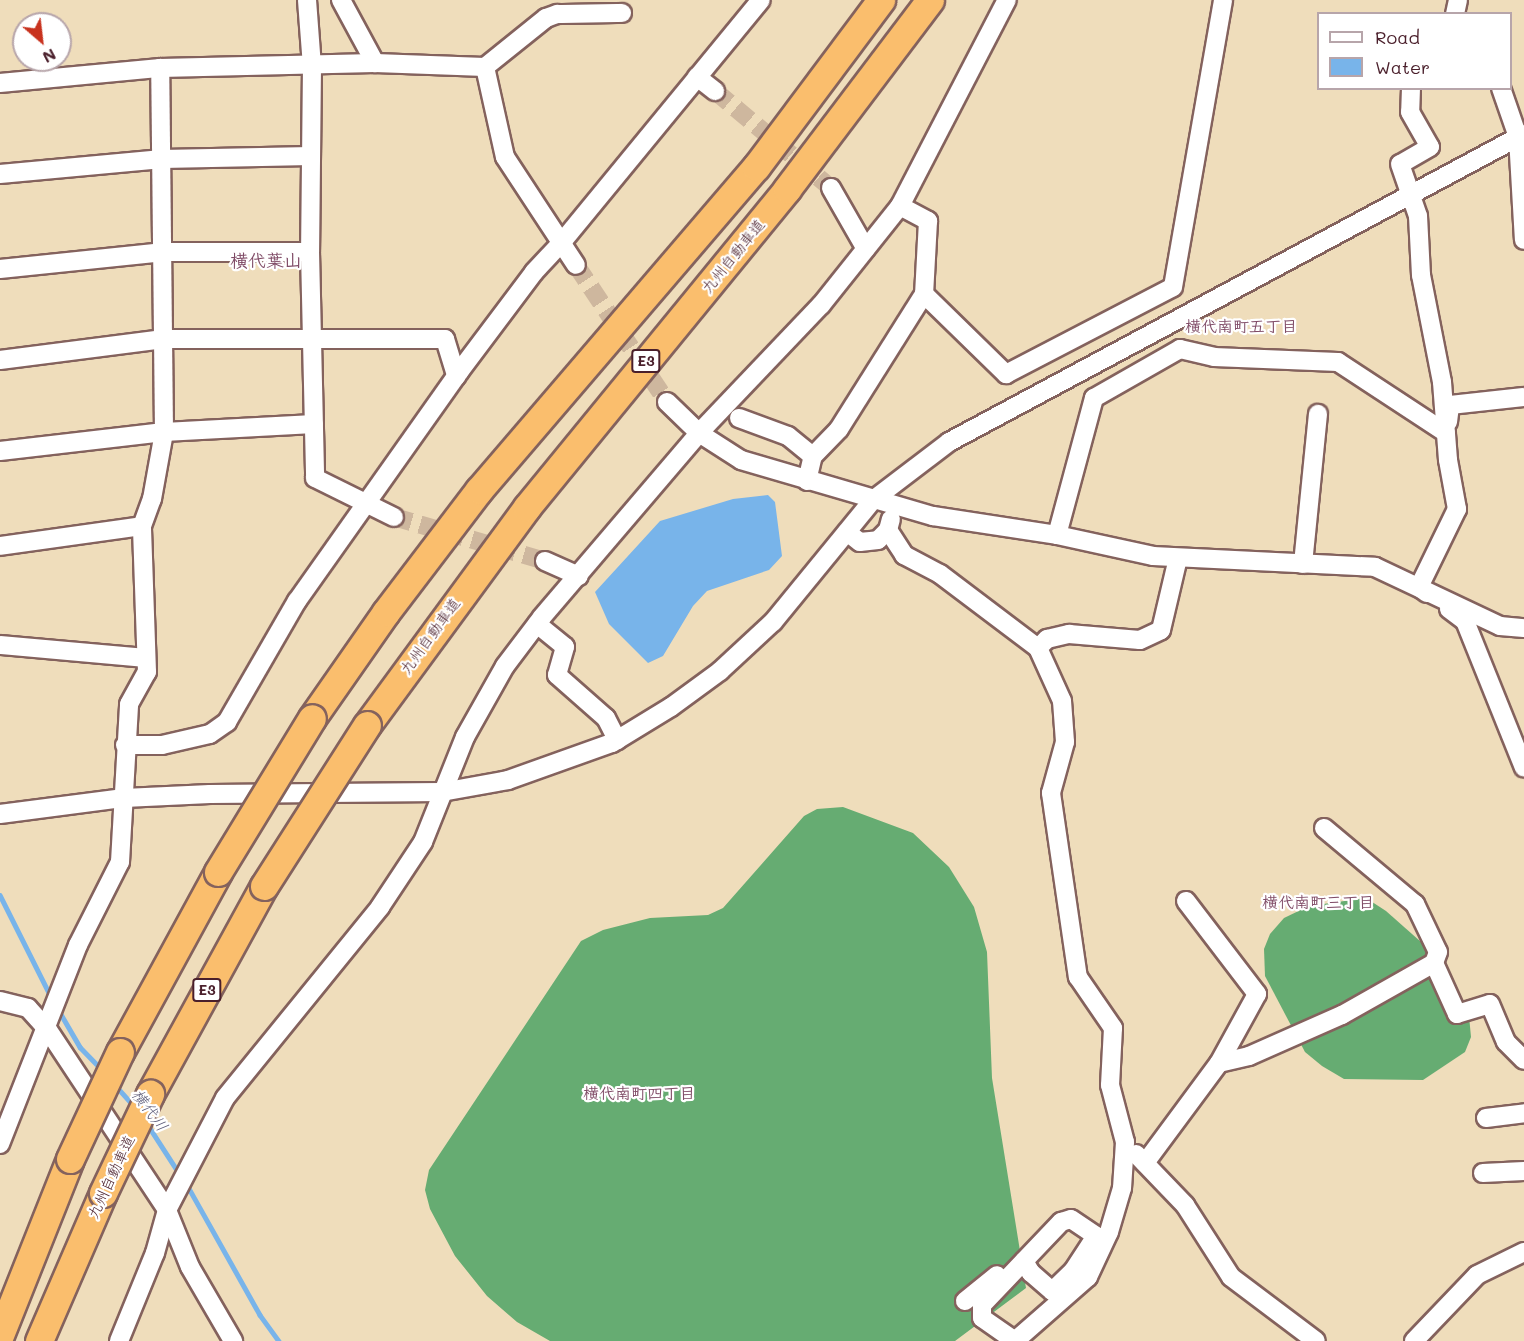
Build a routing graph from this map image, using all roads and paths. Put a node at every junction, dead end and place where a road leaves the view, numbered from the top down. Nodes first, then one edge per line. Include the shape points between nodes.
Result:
1 (307, 0) edge
2 (340, 0) edge
3 (761, 0) edge
4 (881, 0) edge
5 (930, 0) edge
6 (1008, 0) edge
7 (1223, 0) edge
8 (622, 13) dead end
9 (375, 63) junction
10 (312, 66) junction
11 (485, 67) junction
12 (160, 68) junction
13 (698, 77) junction
14 (0, 83) edge
15 (1411, 90) edge
16 (1502, 90) edge
17 (715, 91) tunnel mouth
18 (1521, 136) edge
19 (311, 156) junction
20 (162, 159) junction
21 (0, 174) edge
22 (831, 188) tunnel mouth
23 (1409, 194) junction
24 (900, 206) junction
25 (1524, 240) edge
26 (562, 242) junction
27 (866, 249) junction
28 (164, 252) junction
29 (310, 252) junction
30 (576, 265) tunnel mouth
31 (0, 268) edge
32 (924, 294) junction
33 (1082, 335) junction
34 (312, 338) junction
35 (164, 339) junction
36 (0, 360) edge
37 (1095, 362) junction
38 (456, 376) junction
39 (1108, 387) junction
40 (1524, 397) edge
41 (667, 402) tunnel mouth
42 (1318, 414) dead end
43 (739, 418) dead end
44 (314, 424) junction
45 (164, 432) junction
46 (699, 433) junction
47 (1446, 433) junction
48 (0, 451) edge
49 (813, 456) junction
50 (807, 481) junction
51 (873, 500) junction
52 (363, 504) junction
53 (895, 505) junction
54 (394, 517) tunnel mouth
55 (142, 526) junction
56 (888, 530) junction
57 (847, 532) junction
58 (1057, 535) junction
59 (0, 546) edge
60 (1178, 558) junction
61 (545, 561) tunnel mouth
62 (1303, 564) junction
63 (579, 576) junction
64 (1419, 587) junction
65 (537, 624) junction
66 (1524, 628) edge
67 (0, 645) edge
68 (1038, 648) junction
69 (145, 658) junction
70 (617, 740) junction
71 (125, 744) junction
72 (1524, 768) edge
73 (441, 792) junction
74 (124, 798) junction
75 (0, 814) edge
76 (1324, 828) dead end
77 (1186, 901) dead end
78 (1434, 963) junction
79 (0, 1001) edge
80 (48, 1030) junction
81 (1524, 1060) edge
82 (1219, 1063) junction
83 (1524, 1113) edge
84 (1486, 1118) dead end
85 (1125, 1142) junction
86 (0, 1144) edge
87 (1145, 1163) junction
88 (1524, 1171) edge
89 (1483, 1173) dead end
90 (167, 1210) junction
91 (1524, 1252) edge
92 (965, 1302) dead end
93 (0, 1335) edge
94 (39, 1341) edge
95 (119, 1341) edge
96 (233, 1341) edge
97 (1015, 1341) edge
98 (1316, 1341) edge
99 (1414, 1341) edge

1 - 10 street
2 - 9 street
3 - 13 street
4 - 93 highway, bridge via 756,167 479,490 312,718 218,872 120,1052 69,1159
5 - 94 highway, 九州自動車道 / E3, bridge via 788,189 527,507 366,725 264,886 150,1094
6 - 24 street
7 - 33 street via 1173,287
8 - 11 street via 557,14 546,18
9 - 10 street
9 - 11 street
10 - 12 street
10 - 19 street
11 - 26 street via 505,157
12 - 14 street
12 - 20 street
13 - 17 street
13 - 26 street
15 - 23 street via 1410,112 1430,147 1400,165
16 - 18 street
18 - 23 street
18 - 25 street
19 - 20 street
19 - 29 street
20 - 21 street
20 - 28 street
22 - 27 street
23 - 37 street
23 - 47 street via 1418,216 1421,275 1442,382
24 - 27 street
24 - 32 street via 928,221
26 - 30 street
26 - 38 street via 534,272
27 - 46 street via 821,305
28 - 29 street
28 - 31 street
28 - 35 street
29 - 34 street
32 - 33 street via 1006,374
32 - 49 street via 839,429
33 - 37 street
34 - 35 street
34 - 38 street via 445,339
34 - 44 street
35 - 36 street
35 - 45 street
37 - 39 street
37 - 51 street via 949,442
38 - 52 street
39 - 47 street via 1180,350 1214,357 1338,363 1358,372
39 - 58 street via 1094,398
40 - 47 street via 1450,405
41 - 46 street
42 - 62 street
43 - 49 street via 788,436
44 - 45 street
44 - 52 street via 315,478
45 - 48 street
45 - 55 street via 152,499
46 - 50 street via 741,460
46 - 63 street
47 - 64 street via 1457,509
49 - 50 street
50 - 51 street
51 - 53 street
51 - 57 street
52 - 54 street
52 - 71 street via 297,601 227,722 210,734 162,745
53 - 56 street
53 - 58 street via 933,516
55 - 59 street
55 - 69 street
56 - 57 street via 878,540 860,542
56 - 68 street via 904,555 940,574
57 - 70 street via 773,622 720,671
58 - 60 street
60 - 62 street
60 - 68 street via 1167,617 1156,634 1140,640 1069,634 1047,639
61 - 63 street
62 - 64 street via 1375,567
63 - 65 street
64 - 66 street via 1500,626
64 - 72 street via 1465,621
65 - 70 street via 565,647 557,675 606,718
65 - 73 street via 505,666 465,737
67 - 69 street
68 - 85 street via 1062,701 1065,742 1051,793 1068,922 1078,977 1113,1028 1110,1085
69 - 71 street via 147,672 129,704
70 - 73 street via 508,780
71 - 74 street
73 - 74 street
73 - 90 street via 423,842 380,907 225,1098
74 - 75 street
74 - 80 street via 120,862 78,945
76 - 78 street via 1415,904 1438,952
77 - 82 street via 1257,994
78 - 81 street via 1457,1014 1490,1004 1506,1042
78 - 82 street via 1342,1015 1249,1056
79 - 80 street via 28,1008
80 - 86 street
80 - 90 street
82 - 87 street
83 - 84 street
85 - 87 street
85 - 97 street via 1122,1188 1109,1232 1089,1277
87 - 98 street via 1185,1205 1231,1277
88 - 89 street
90 - 95 street via 155,1252
90 - 96 street via 190,1267
91 - 99 street via 1477,1275
92 - 97 street via 1010,1264 1021,1264 982,1305 982,1318

